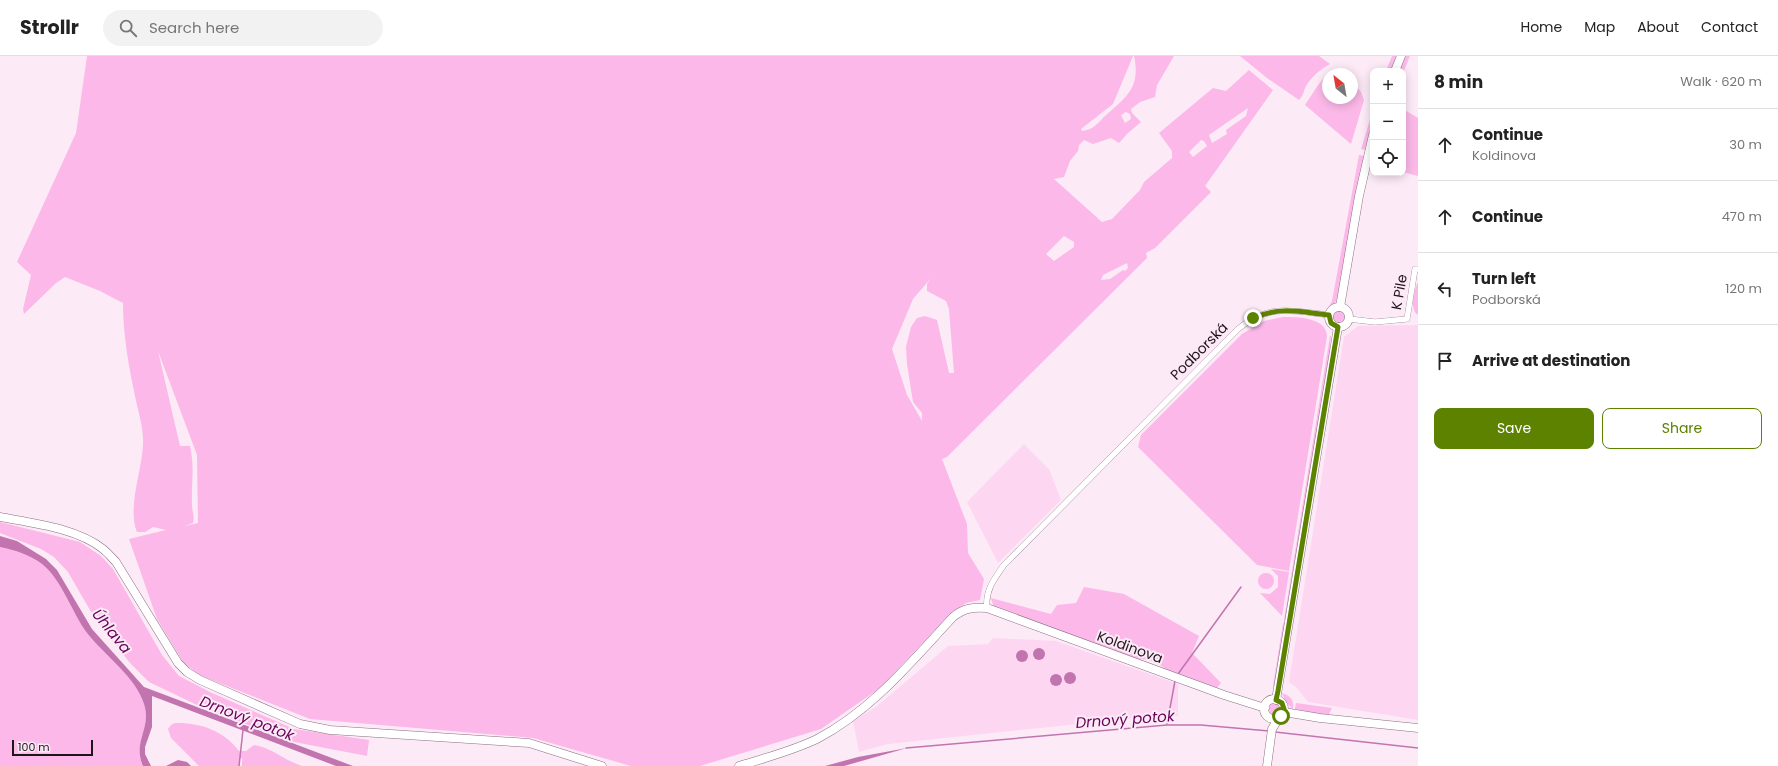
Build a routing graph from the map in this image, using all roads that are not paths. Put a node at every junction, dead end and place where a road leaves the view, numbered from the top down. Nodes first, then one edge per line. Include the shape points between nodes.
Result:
1 (1401, 56) edge
2 (1395, 68) edge
3 (1372, 140) edge
4 (1417, 269) edge
5 (1340, 307) junction
6 (1329, 315) junction
7 (1349, 318) junction
8 (1338, 327) junction
9 (0, 517) edge
10 (987, 608) junction
11 (1276, 700) junction
12 (1265, 708) junction
13 (1281, 715) junction
14 (1272, 725) junction
15 (1418, 728) edge
16 (602, 766) edge
17 (739, 766) edge
18 (1267, 766) edge

1 - 2 main road
3 - 5 main road via 1359,196
4 - 7 street, K Pile via 1407,319 1375,322
5 - 6 main road via 1334,308
5 - 7 main road via 1347,312
6 - 8 main road via 1331,323
6 - 10 street, Podborská via 1276,310 1253,318 1238,329 1004,565 992,580 986,598
7 - 8 main road via 1346,325
8 - 11 main road
9 - 16 main road via 36,523 79,535 103,548 116,562 178,663 187,672 300,724 346,731 529,743
10 - 12 main road, Koldinova
10 - 17 main road via 971,607 960,612 884,690 834,728 804,745
11 - 12 main road via 1270,701
11 - 13 main road via 1282,703
12 - 14 main road
13 - 14 main road
13 - 15 main road
14 - 18 main road

